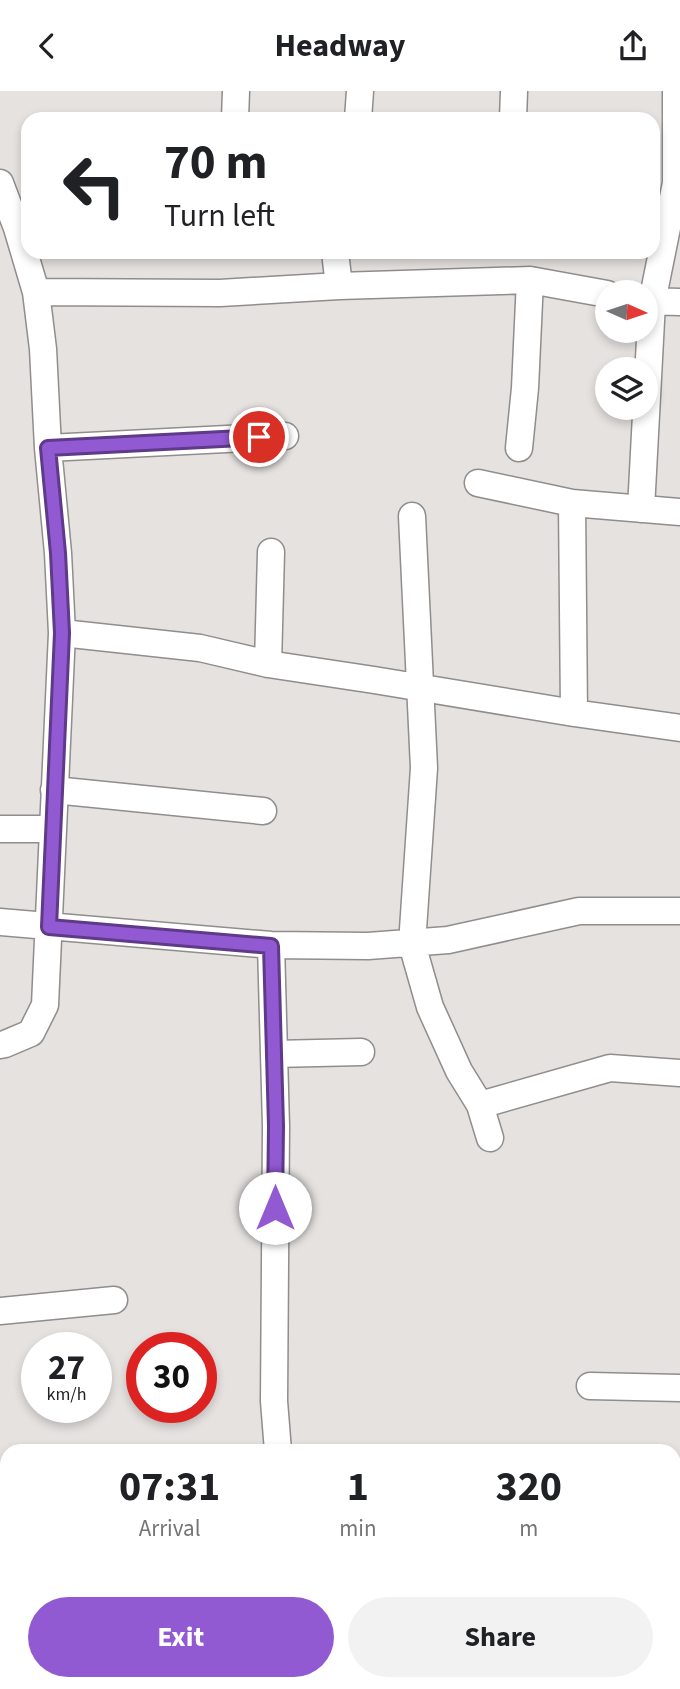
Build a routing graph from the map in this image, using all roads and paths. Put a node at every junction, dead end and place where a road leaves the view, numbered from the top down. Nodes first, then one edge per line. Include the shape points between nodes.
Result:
1 (236, 91) edge
2 (360, 91) edge
3 (514, 91) edge
4 (676, 91) edge
5 (235, 112) edge
6 (358, 112) edge
7 (513, 112) edge
8 (0, 183) edge
9 (21, 241) edge
10 (660, 254) edge
11 (26, 259) edge
12 (336, 259) edge
13 (659, 259) edge
14 (530, 280) junction
15 (654, 280) edge
16 (339, 286) junction
17 (36, 292) junction
18 (595, 292) edge
19 (658, 302) edge
20 (680, 302) edge
21 (647, 343) edge
22 (285, 436) dead end
23 (48, 448) junction
24 (519, 448) dead end
25 (478, 483) dead end
26 (572, 503) junction
27 (641, 509) junction
28 (680, 512) edge
29 (412, 516) dead end
30 (271, 552) dead end
31 (62, 633) junction
32 (268, 664) junction
33 (419, 688) junction
34 (574, 713) junction
35 (680, 728) edge
36 (54, 790) junction
37 (263, 811) dead end
38 (53, 828) junction
39 (0, 829) edge
40 (680, 911) edge
41 (0, 922) edge
42 (49, 927) junction
43 (412, 944) junction
44 (271, 946) junction
45 (0, 1045) edge
46 (361, 1052) dead end
47 (274, 1053) junction
48 (680, 1073) edge
49 (480, 1105) junction
50 (490, 1138) dead end
51 (114, 1300) dead end
52 (0, 1311) edge
53 (590, 1386) dead end
54 (680, 1388) edge
55 (277, 1444) edge

1 - 5 street
2 - 6 street
3 - 7 street
4 - 10 street via 676,183
8 - 9 street
11 - 17 street
12 - 16 street
13 - 15 street
14 - 16 street
14 - 18 street
14 - 24 street
16 - 17 street via 220,293
17 - 23 street
19 - 20 street
21 - 27 street
22 - 23 street
23 - 31 street
25 - 26 street
26 - 27 street
26 - 34 street
27 - 28 street
29 - 33 street
30 - 32 street
31 - 32 street via 200,648
31 - 36 street
32 - 33 street
33 - 34 street
33 - 43 street via 424,768
34 - 35 street
36 - 37 street
36 - 38 street
38 - 39 street
38 - 42 street
40 - 43 street via 579,911
41 - 42 street
42 - 44 street
42 - 45 street via 45,1005 31,1033
43 - 44 street
43 - 49 street via 430,1007
44 - 47 street
46 - 47 street
47 - 55 street
48 - 49 street via 610,1068
49 - 50 street
51 - 52 street
53 - 54 street

